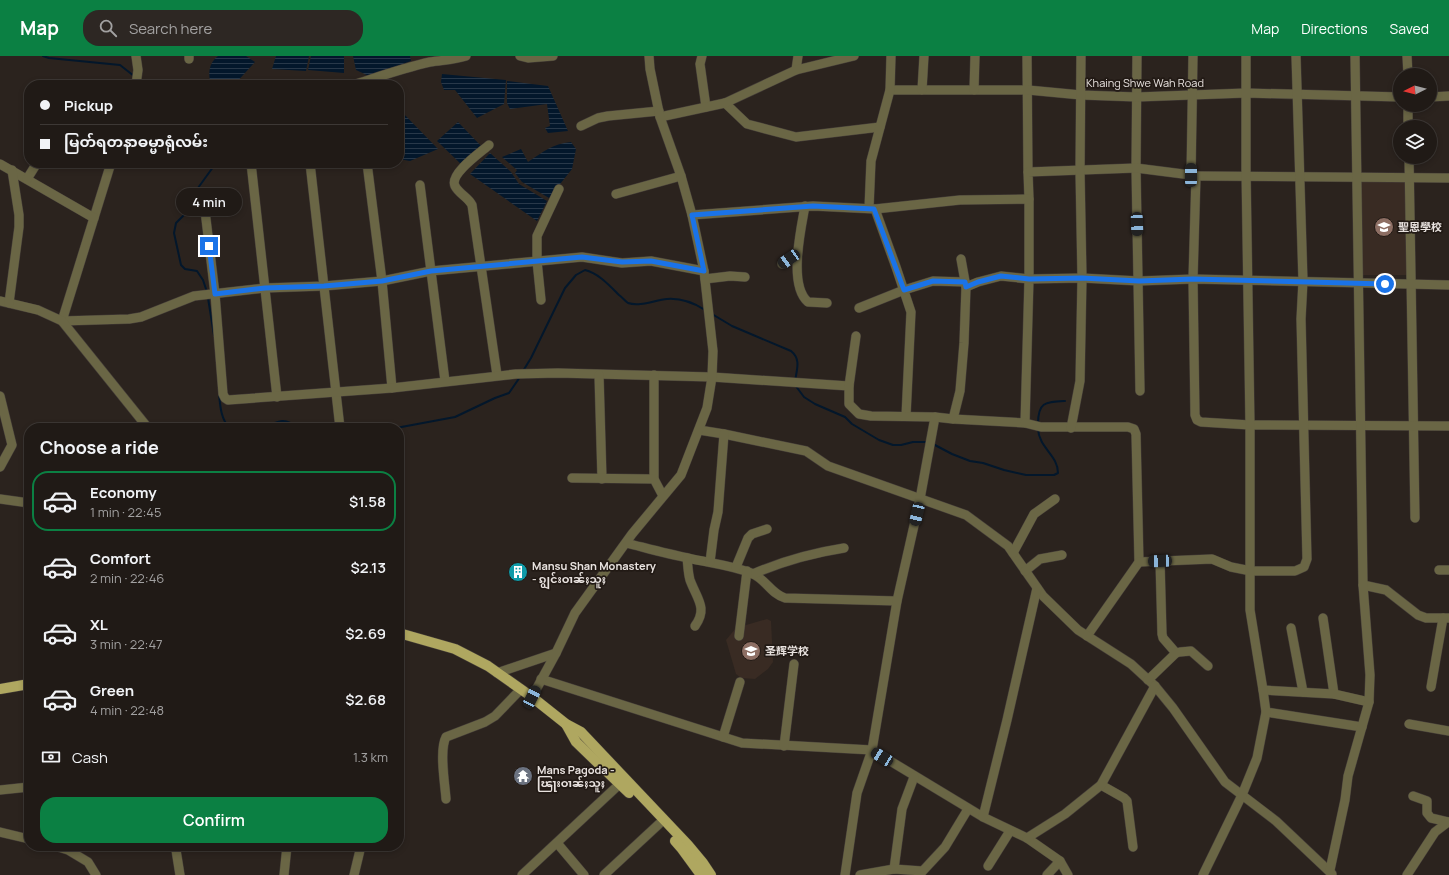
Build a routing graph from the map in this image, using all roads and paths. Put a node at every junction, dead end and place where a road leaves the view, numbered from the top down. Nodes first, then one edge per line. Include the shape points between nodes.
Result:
1 (136, 56) edge
2 (466, 56) edge
3 (520, 56) edge
4 (553, 56) edge
5 (649, 56) edge
6 (702, 56) edge
7 (798, 56) edge
8 (854, 56) edge
9 (891, 56) edge
10 (924, 56) edge
11 (975, 56) edge
12 (1027, 56) edge
13 (1081, 56) edge
14 (1137, 56) edge
15 (1193, 56) edge
16 (1246, 56) edge
17 (1296, 56) edge
18 (1354, 56) edge
19 (1407, 56) edge
20 (1408, 68) edge
21 (796, 70) junction
22 (137, 80) edge
23 (375, 80) edge
24 (890, 90) junction
25 (922, 90) junction
26 (974, 90) junction
27 (1028, 90) junction
28 (1246, 93) junction
29 (1297, 94) junction
30 (1081, 95) junction
31 (1192, 95) junction
32 (1355, 96) junction
33 (1437, 96) edge
34 (1449, 96) edge
35 (1137, 97) junction
36 (1393, 97) edge
37 (725, 103) junction
38 (706, 107) junction
39 (660, 114) junction
40 (581, 126) dead end
41 (880, 127) junction
42 (489, 145) dead end
43 (0, 164) edge
44 (1409, 164) edge
45 (34, 168) edge
46 (109, 168) edge
47 (252, 168) edge
48 (311, 168) edge
49 (368, 168) edge
50 (1136, 168) junction
51 (12, 170) junction
52 (1080, 171) junction
53 (1028, 172) junction
54 (1193, 175) junction
55 (681, 176) junction
56 (1246, 176) junction
57 (1300, 177) junction
58 (1356, 177) junction
59 (1409, 177) junction
60 (1449, 178) edge
61 (27, 179) junction
62 (420, 185) dead end
63 (559, 189) dead end
64 (203, 194) dead end
65 (616, 194) dead end
66 (1029, 199) junction
67 (805, 206) junction
68 (872, 209) junction
69 (692, 215) junction
70 (94, 218) junction
71 (797, 254) junction
72 (961, 258) dead end
73 (537, 261) junction
74 (782, 264) dead end
75 (481, 267) junction
76 (431, 271) junction
77 (704, 275) junction
78 (745, 277) dead end
79 (1082, 278) junction
80 (1029, 279) junction
81 (1193, 279) junction
82 (382, 281) junction
83 (1139, 281) junction
84 (1247, 281) junction
85 (1303, 281) junction
86 (1358, 282) junction
87 (966, 285) junction
88 (1411, 285) junction
89 (1449, 285) edge
90 (324, 286) junction
91 (265, 288) junction
92 (904, 290) junction
93 (209, 295) junction
94 (541, 300) dead end
95 (4, 302) edge
96 (827, 303) dead end
97 (858, 308) dead end
98 (62, 321) junction
99 (856, 336) dead end
100 (497, 375) junction
101 (599, 375) junction
102 (654, 375) junction
103 (712, 377) junction
104 (445, 381) junction
105 (849, 386) junction
106 (392, 388) junction
107 (1140, 391) dead end
108 (337, 392) junction
109 (0, 396) edge
110 (277, 397) junction
111 (906, 416) junction
112 (935, 417) junction
113 (953, 419) junction
114 (144, 423) edge
115 (340, 423) edge
116 (1250, 425) junction
117 (1303, 425) junction
118 (1360, 425) junction
119 (1033, 426) junction
120 (1413, 426) junction
121 (1449, 426) edge
122 (1071, 428) junction
123 (699, 430) junction
124 (724, 434) junction
125 (0, 467) edge
126 (572, 478) dead end
127 (602, 479) junction
128 (654, 480) junction
129 (663, 496) junction
130 (0, 499) edge
131 (920, 499) junction
132 (1055, 500) dead end
133 (24, 502) edge
134 (1415, 518) dead end
135 (767, 528) dead end
136 (626, 543) junction
137 (844, 548) dead end
138 (1013, 553) junction
139 (1062, 555) dead end
140 (687, 558) junction
141 (1160, 561) junction
142 (710, 562) junction
143 (1139, 562) junction
144 (736, 567) junction
145 (1438, 570) dead end
146 (1449, 570) edge
147 (1025, 571) junction
148 (1251, 571) junction
149 (750, 572) junction
150 (1363, 585) junction
151 (1037, 588) junction
152 (897, 601) junction
153 (1323, 618) dead end
154 (1446, 618) edge
155 (695, 626) dead end
156 (1291, 628) dead end
157 (739, 636) dead end
158 (1087, 636) junction
159 (404, 637) edge
160 (556, 653) junction
161 (1176, 653) junction
162 (794, 664) dead end
163 (1208, 666) dead end
164 (497, 673) junction
165 (24, 679) edge
166 (541, 679) junction
167 (0, 682) edge
168 (740, 682) dead end
169 (1151, 683) junction
170 (24, 685) edge
171 (1431, 687) dead end
172 (0, 689) edge
173 (521, 689) junction
174 (1263, 690) junction
175 (1303, 692) junction
176 (1334, 694) junction
177 (532, 697) junction
178 (1369, 702) junction
179 (1266, 712) junction
180 (1409, 724) dead end
181 (1362, 727) junction
182 (1449, 732) edge
183 (723, 737) junction
184 (784, 746) junction
185 (872, 750) junction
186 (914, 777) junction
187 (623, 781) junction
188 (1101, 785) junction
189 (24, 788) edge
190 (0, 790) edge
191 (1242, 795) junction
192 (1413, 796) dead end
193 (446, 799) dead end
194 (968, 809) junction
195 (982, 818) junction
196 (1449, 822) edge
197 (659, 824) junction
198 (1010, 831) junction
199 (0, 832) edge
200 (24, 838) edge
201 (1026, 838) junction
202 (557, 843) junction
203 (1133, 847) dead end
204 (70, 851) edge
205 (176, 851) edge
206 (286, 851) edge
207 (360, 851) edge
208 (1060, 861) junction
209 (988, 866) dead end
210 (894, 869) junction
211 (920, 873) edge
212 (1332, 873) edge
213 (96, 875) edge
214 (180, 875) edge
215 (284, 875) edge
216 (354, 875) edge
217 (523, 875) edge
218 (584, 875) edge
219 (604, 875) edge
220 (701, 875) edge
221 (711, 875) edge
222 (845, 875) edge
223 (860, 875) edge
224 (1047, 875) edge
225 (1068, 875) edge
226 (1204, 875) edge
227 (1407, 875) edge

1 - 22 street
2 - 23 street via 395,71
3 - 4 street
5 - 39 street
6 - 38 street via 700,64
7 - 21 street
8 - 21 street
9 - 24 street
10 - 25 street
11 - 26 street
12 - 27 street
13 - 30 street
14 - 35 street
15 - 31 street
16 - 28 street
17 - 29 street
18 - 32 street
19 - 20 street
21 - 37 street
24 - 25 street, Khaing Shwe Wah Road
24 - 41 street
25 - 26 street, Khaing Shwe Wah Road
26 - 27 street, Khaing Shwe Wah Road
27 - 30 street, Khaing Shwe Wah Road
27 - 53 street
28 - 29 street, Khaing Shwe Wah Road
28 - 31 street, Khaing Shwe Wah Road
28 - 56 street
29 - 32 street, Khaing Shwe Wah Road
29 - 57 street
30 - 35 street, Khaing Shwe Wah Road
30 - 52 street
31 - 35 street, Khaing Shwe Wah Road
31 - 54 street
32 - 36 street, Khaing Shwe Wah Road
32 - 58 street
33 - 34 street
35 - 50 street
37 - 38 street
37 - 41 street via 747,124 796,137
38 - 39 street
39 - 40 street via 608,116
39 - 55 street
41 - 68 street via 871,161
42 - 75 street via 460,170 454,179 456,188 472,205
43 - 51 street
44 - 59 street
45 - 61 street
46 - 70 street
47 - 91 street
48 - 90 street
49 - 82 street
50 - 52 street
50 - 54 street
50 - 83 street
51 - 61 street
51 - 95 street via 19,228
52 - 53 street
52 - 79 street
53 - 66 street
54 - 56 street
54 - 81 street
55 - 65 street
55 - 69 street
56 - 57 street
56 - 84 street
57 - 58 street
57 - 85 street
58 - 59 street
58 - 86 street
59 - 60 street
59 - 88 street
61 - 70 street
62 - 76 street
63 - 73 street via 537,236
64 - 93 street
66 - 68 street via 960,200
66 - 80 street
67 - 68 street
67 - 69 street
67 - 71 street
68 - 92 street
69 - 77 street
70 - 98 street
71 - 74 street
71 - 96 street via 800,285 806,299 808,302
72 - 87 street
73 - 75 street
73 - 77 street via 582,257 622,262 651,261
73 - 94 street
75 - 76 street
75 - 100 street
76 - 82 street
76 - 104 street
77 - 78 street
77 - 103 street via 713,351
79 - 80 street
79 - 83 street
79 - 122 street via 1080,381
80 - 87 street via 1001,276
80 - 119 street
81 - 83 street
81 - 84 street
81 - 116 street via 1195,415 1201,422
82 - 90 street
82 - 106 street
83 - 107 street
84 - 85 street
84 - 116 street
85 - 86 street
85 - 117 street
86 - 88 street
86 - 118 street
87 - 92 street via 933,281
87 - 113 street via 960,391
88 - 89 street
88 - 120 street
90 - 91 street
90 - 108 street
91 - 93 street
91 - 110 street
92 - 97 street
92 - 111 street via 911,312
93 - 98 street via 194,296 141,317
93 - 110 street via 225,398 228,400
95 - 98 street via 38,310
98 - 114 street
99 - 105 street
100 - 101 street
100 - 104 street
101 - 102 street
101 - 127 street
102 - 103 street
102 - 128 street
103 - 105 street
103 - 123 street via 707,408
104 - 106 street
105 - 111 street via 849,404 859,414
106 - 108 street
108 - 110 street
108 - 115 street
109 - 125 street via 12,445
111 - 112 street
112 - 113 street
112 - 131 street
113 - 119 street
116 - 117 street
116 - 148 street
117 - 118 street
117 - 148 street via 1307,559 1304,567 1295,572
118 - 120 street
118 - 150 street
119 - 122 street
120 - 121 street
120 - 134 street
122 - 143 street via 1134,429
123 - 124 street
123 - 129 street via 681,475
124 - 131 street via 806,451 828,466
124 - 142 street via 718,512
126 - 127 street
127 - 128 street
128 - 129 street
129 - 136 street
130 - 133 street
131 - 138 street via 966,515 1008,546
131 - 152 street
132 - 138 street via 1034,514
135 - 144 street via 748,538
136 - 140 street
136 - 160 street via 575,613
137 - 149 street via 814,553
138 - 147 street
139 - 147 street via 1040,559
140 - 142 street
140 - 155 street via 689,576 701,607 701,618
141 - 143 street
141 - 148 street via 1212,559 1231,567
141 - 161 street via 1162,634
142 - 144 street
143 - 158 street
144 - 149 street
145 - 146 street
147 - 151 street
148 - 174 street via 1250,610
149 - 152 street via 765,582 774,593 785,598
149 - 157 street
150 - 154 street via 1386,590 1418,615 1426,618
150 - 178 street via 1370,675
151 - 158 street
151 - 195 street
152 - 185 street
153 - 176 street
154 - 171 street
156 - 175 street
158 - 169 street via 1131,664
159 - 164 main road via 454,649
160 - 164 street
160 - 166 street
161 - 163 street via 1191,651
161 - 169 street
162 - 184 street
164 - 173 main road
165 - 167 main road
166 - 177 street
166 - 183 street
168 - 183 street
169 - 188 street
169 - 191 street via 1173,708 1225,782
170 - 172 main road
173 - 177 main road
173 - 193 street via 485,722 446,737 443,742 443,754
174 - 175 street
174 - 179 street
175 - 176 street
176 - 178 street
177 - 187 main road via 566,724 581,732
178 - 181 street
179 - 181 street
179 - 191 street via 1257,758
180 - 182 street
181 - 212 street via 1348,776
183 - 184 street via 742,743
184 - 185 street
185 - 186 street
185 - 222 street via 857,793
186 - 194 street
186 - 210 street via 902,809
187 - 197 main road
187 - 202 street
187 - 221 main road via 688,845
188 - 201 street via 1065,814
188 - 203 street via 1127,801
189 - 190 street
191 - 212 street via 1276,821
191 - 226 street
192 - 196 street via 1427,801 1427,813 1432,818
194 - 195 street
194 - 211 street via 945,847
195 - 198 street
196 - 227 street via 1435,832
197 - 219 street
197 - 220 main road
198 - 201 street
198 - 209 street
199 - 200 street
201 - 208 street
202 - 217 street
202 - 218 street
204 - 213 street via 88,862
205 - 214 street
206 - 215 street
207 - 216 street
208 - 224 street
208 - 225 street
210 - 211 street
210 - 223 street

